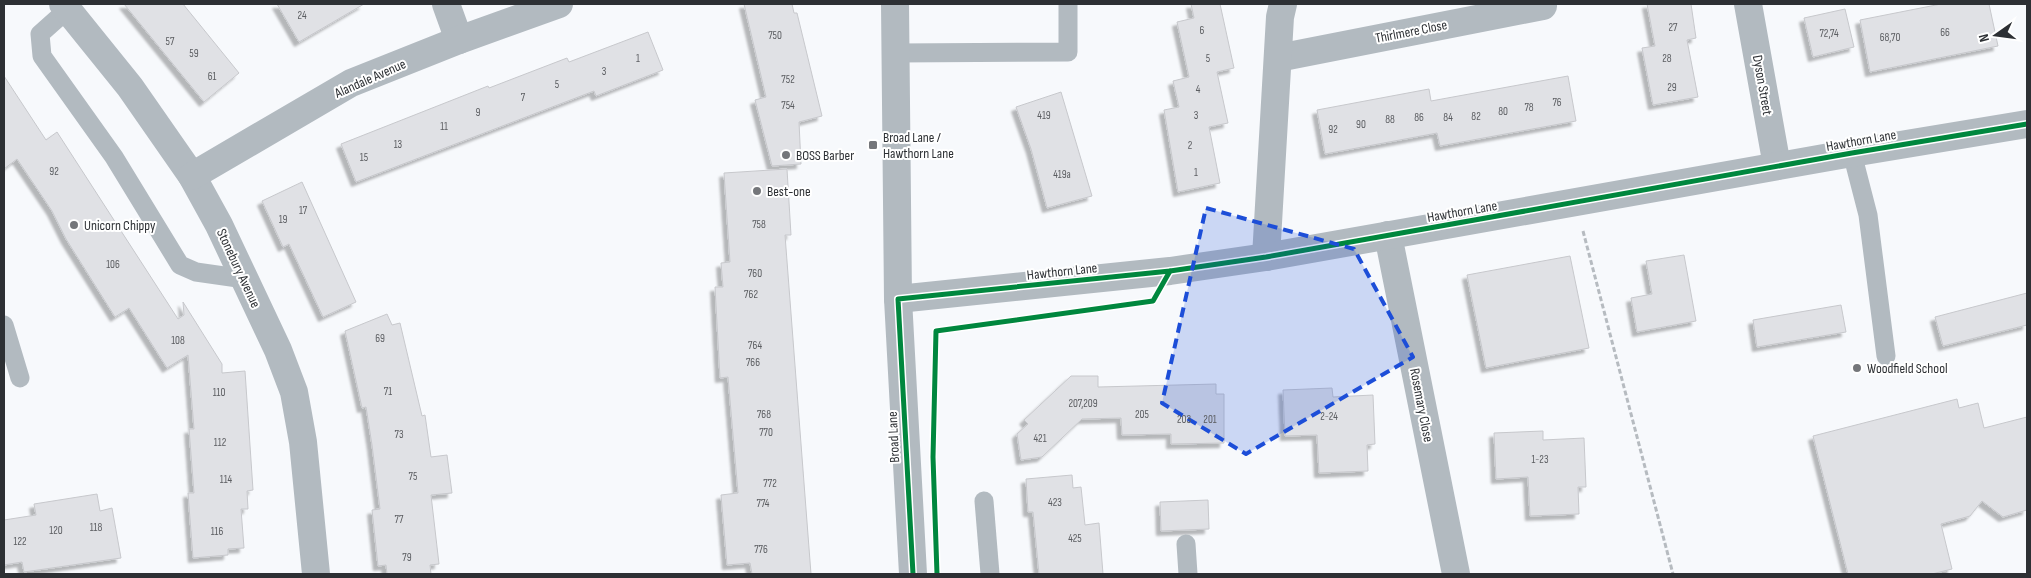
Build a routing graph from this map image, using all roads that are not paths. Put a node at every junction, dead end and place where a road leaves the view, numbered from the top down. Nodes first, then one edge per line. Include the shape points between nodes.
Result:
1 (446, 4) edge
2 (559, 4) edge
3 (895, 4) edge
4 (1068, 4) edge
5 (1283, 4) edge
6 (1542, 4) edge
7 (1748, 4) edge
8 (66, 6) edge
9 (459, 40) junction
10 (896, 53) junction
11 (1278, 58) junction
12 (2027, 124) edge
13 (1852, 153) junction
14 (1777, 166) junction
15 (192, 176) junction
16 (1388, 235) junction
17 (1266, 257) junction
18 (245, 279) junction
19 (898, 299) junction
20 (4, 325) edge
21 (1886, 356) dead end
22 (20, 378) dead end
23 (984, 500) dead end
24 (1186, 544) dead end
25 (316, 574) edge
26 (913, 574) edge
27 (990, 574) edge
28 (1188, 574) edge
29 (1456, 574) edge

1 - 9 street
2 - 9 street, Alandale Avenue
3 - 10 street, Broad Lane
4 - 10 lane via 1068,52
5 - 11 street
6 - 11 street, Thirlmere Close
7 - 14 street, Dyson Street
8 - 15 street, Stonebury Avenue via 130,87
8 - 18 lane via 40,34 42,56 114,157 180,265 196,272
9 - 15 street, Alandale Avenue via 351,83
10 - 19 street, Broad Lane
11 - 17 street
12 - 13 street, Hawthorn Lane
13 - 14 street, Hawthorn Lane
13 - 21 lane via 1868,214
14 - 16 street, Hawthorn Lane
15 - 18 street, Stonebury Avenue
16 - 17 street, Hawthorn Lane
16 - 29 street, Rosemary Close
17 - 19 street, Hawthorn Lane via 1170,271
18 - 25 street, Stonebury Avenue via 294,392 303,442
19 - 26 street, Broad Lane
20 - 22 lane
23 - 27 lane
24 - 28 lane

